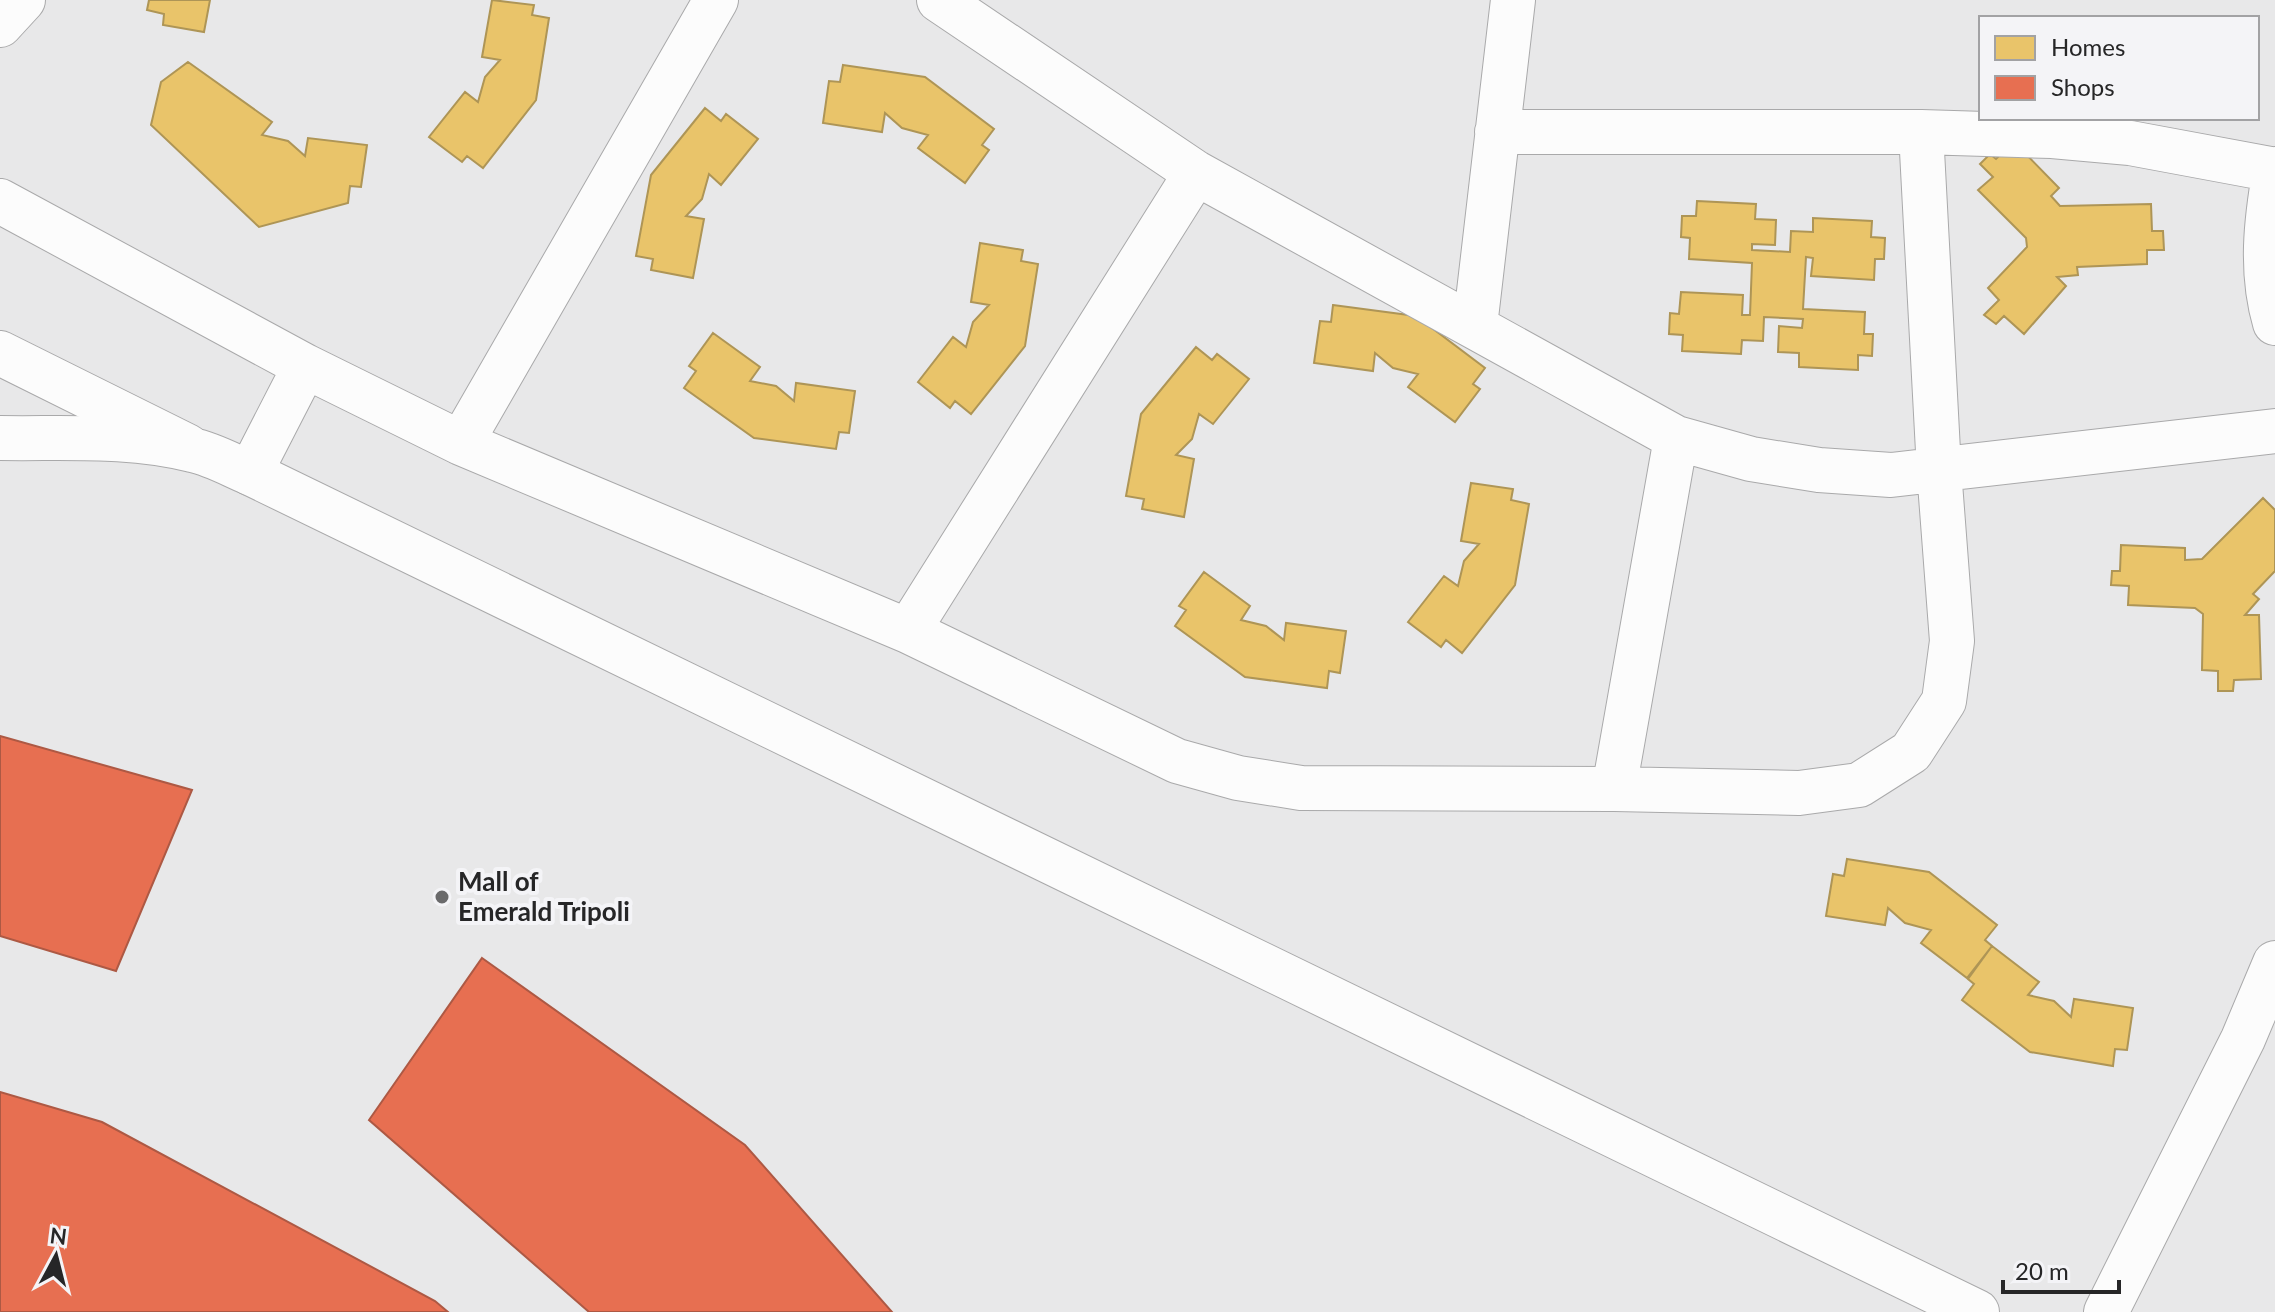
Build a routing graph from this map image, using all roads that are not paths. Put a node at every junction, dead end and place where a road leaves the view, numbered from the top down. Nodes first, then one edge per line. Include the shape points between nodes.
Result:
1 (23, 0) edge
2 (716, 0) edge
3 (939, 0) edge
4 (1513, 0) edge
5 (0, 25) edge
6 (1497, 132) junction
7 (1921, 132) junction
8 (2275, 169) edge
9 (1196, 173) junction
10 (0, 201) edge
11 (2275, 323) edge
12 (1475, 326) junction
13 (0, 353) edge
14 (305, 366) junction
15 (2275, 431) edge
16 (0, 438) edge
17 (1676, 438) junction
18 (461, 443) junction
19 (196, 450) junction
20 (1939, 470) junction
21 (250, 473) junction
22 (908, 631) junction
23 (1614, 789) junction
24 (2275, 963) edge
25 (2259, 1040) edge
26 (1977, 1312) edge
27 (2106, 1312) edge

1 - 5 street
2 - 18 street
3 - 9 street
4 - 6 street
6 - 7 street
6 - 12 street
7 - 8 street via 2130,143
7 - 20 street
8 - 11 street via 2265,236
9 - 12 street
9 - 22 street
10 - 14 street
12 - 17 street
13 - 19 street
14 - 18 street
14 - 21 street
15 - 20 street
16 - 19 street via 121,438
17 - 20 street via 1751,459 1819,470 1891,475
17 - 23 street
18 - 22 street
19 - 21 street
20 - 23 street via 1952,641 1944,701 1911,752 1859,785 1799,793
21 - 26 street
22 - 23 street via 1177,761 1238,778 1301,788
24 - 25 street
25 - 27 street

